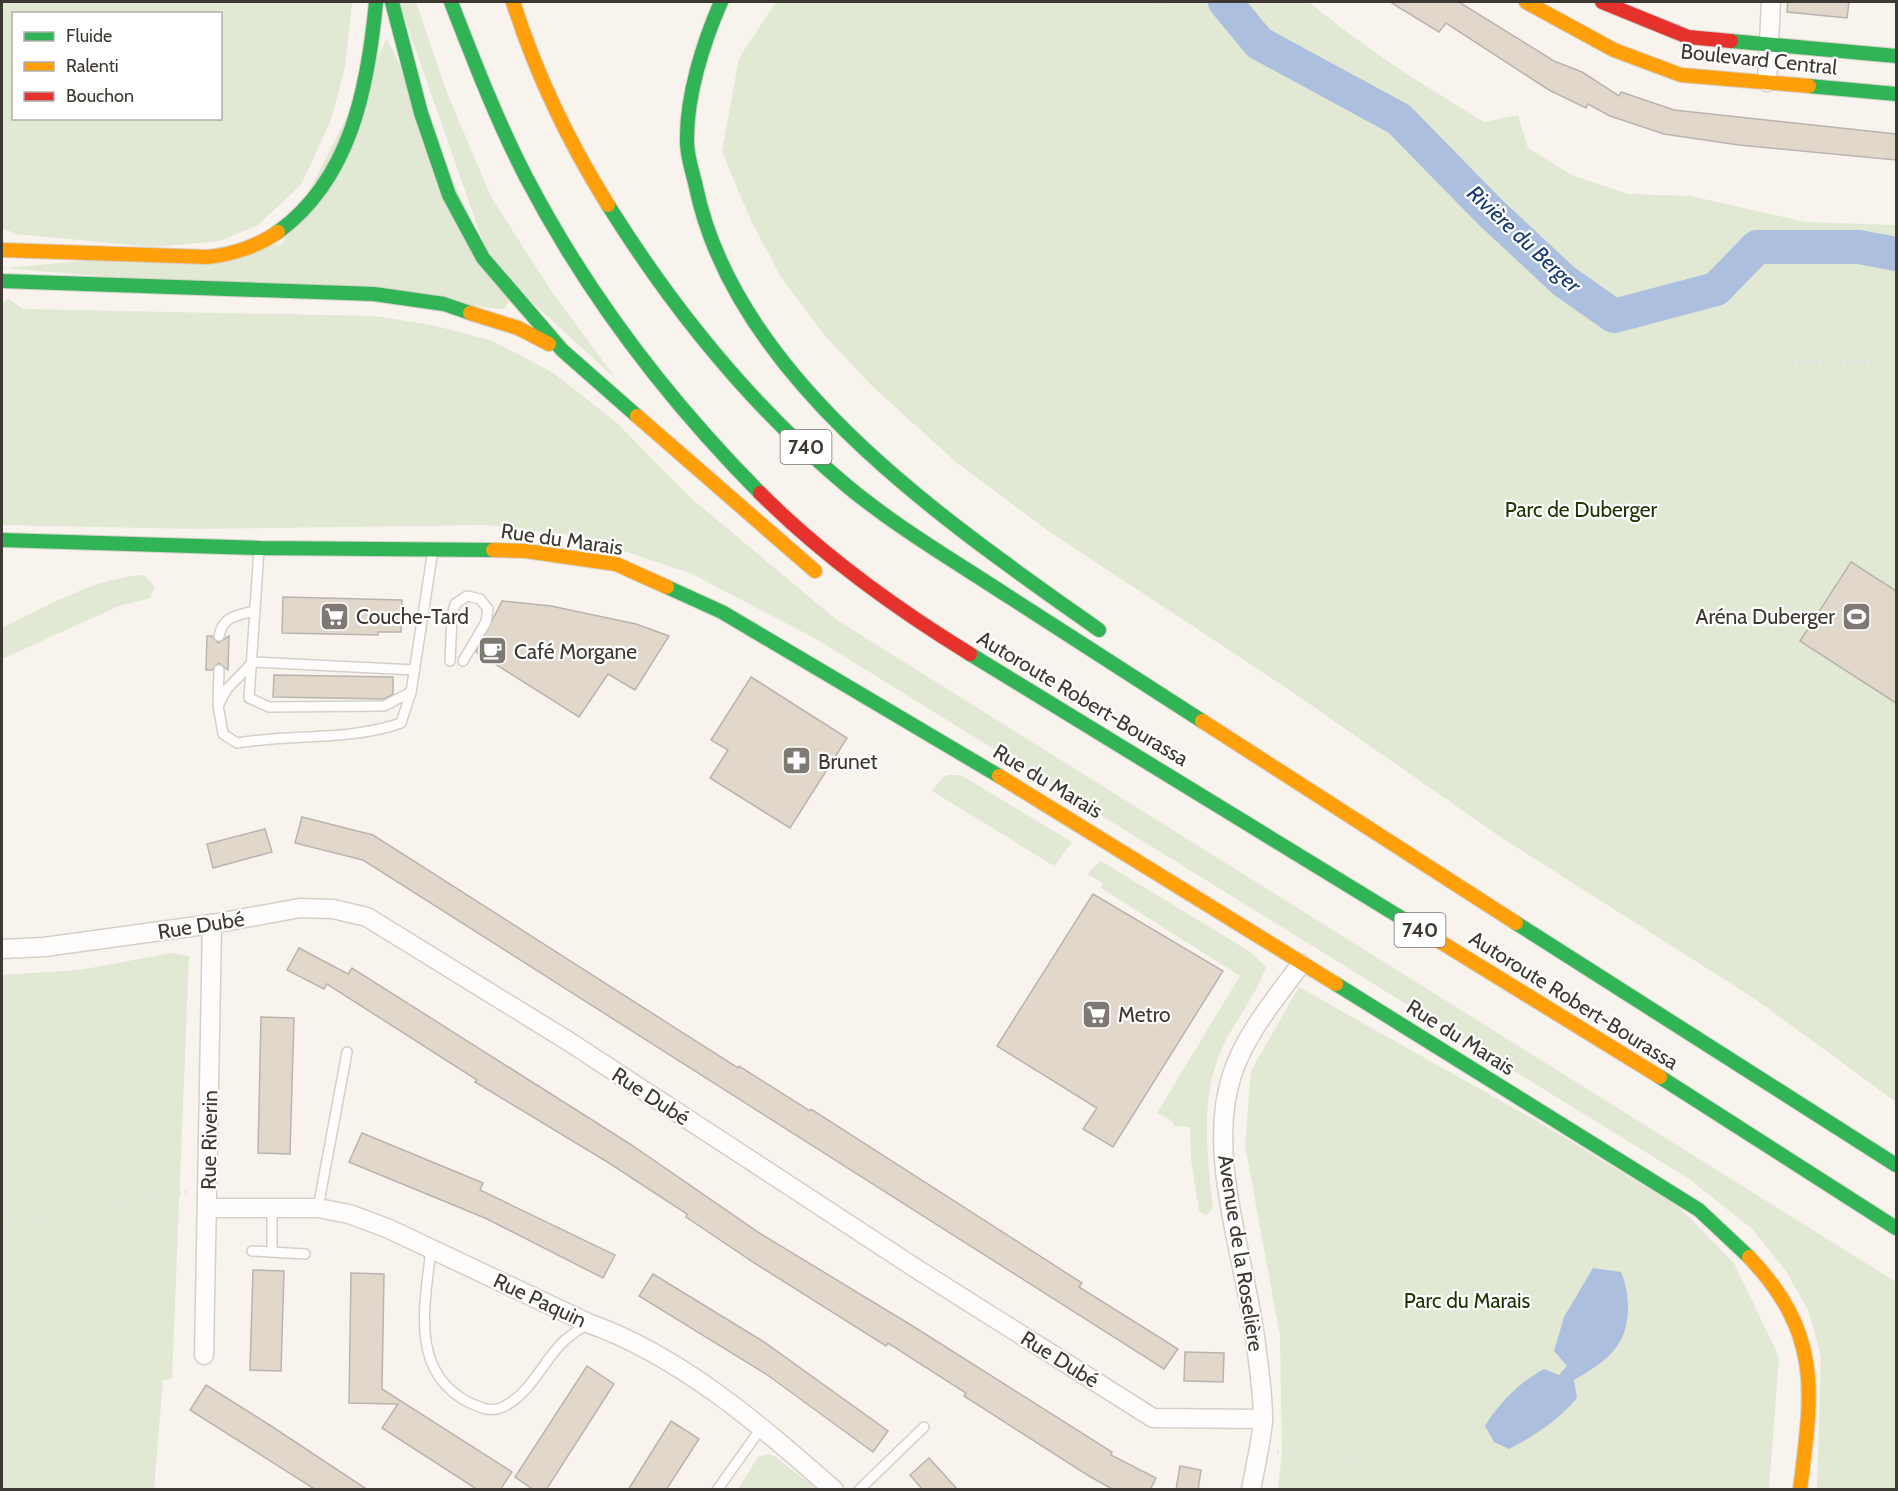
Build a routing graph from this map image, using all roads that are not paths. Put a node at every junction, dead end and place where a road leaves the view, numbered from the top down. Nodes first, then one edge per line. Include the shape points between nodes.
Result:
1 (376, 2) edge
2 (392, 2) edge
3 (451, 2) edge
4 (513, 2) edge
5 (721, 2) edge
6 (1526, 2) edge
7 (1602, 2) edge
8 (1772, 2) edge
9 (1768, 45) junction
10 (1896, 57) edge
11 (1767, 82) junction
12 (1896, 94) edge
13 (2, 250) edge
14 (2, 281) edge
15 (562, 350) junction
16 (2, 540) edge
17 (260, 548) junction
18 (434, 549) junction
19 (826, 579) dead end
20 (872, 606) dead end
21 (254, 611) junction
22 (923, 625) junction
23 (219, 636) dead end
24 (1114, 640) dead end
25 (450, 661) dead end
26 (463, 661) dead end
27 (253, 662) junction
28 (219, 670) dead end
29 (415, 670) junction
30 (1160, 677) dead end
31 (411, 692) junction
32 (218, 705) junction
33 (1249, 752) junction
34 (212, 924) junction
35 (2, 950) edge
36 (1301, 964) junction
37 (347, 1052) dead end
38 (1896, 1165) edge
39 (208, 1208) junction
40 (272, 1208) junction
41 (318, 1208) junction
42 (1896, 1228) edge
43 (430, 1249) junction
44 (252, 1251) dead end
45 (272, 1252) junction
46 (305, 1254) dead end
47 (588, 1323) junction
48 (204, 1355) dead end
49 (1263, 1419) junction
50 (762, 1427) junction
51 (924, 1427) dead end
52 (717, 1490) edge
53 (834, 1490) edge
54 (859, 1490) edge
55 (1251, 1490) edge
56 (1800, 1490) edge

1 - 13 main road via 362,105 317,199 293,222 258,245 195,258
2 - 15 main road via 421,113 449,195 483,258
3 - 22 main road, Autoroute Robert-Bourassa / 740 via 488,99 526,178 586,279 634,347 685,412 808,537
4 - 33 main road, Autoroute Robert-Bourassa / 740 via 535,65 582,160 631,242 673,301 778,420 846,485 915,536
5 - 24 main road via 707,31 694,80 687,144 708,239 726,277 784,361 836,421 893,475 945,519
6 - 11 main road, Boulevard Central via 1614,50 1681,75
7 - 9 main road, Boulevard Central via 1688,37
8 - 9 street
9 - 10 main road, Boulevard Central
9 - 11 street
11 - 12 main road, Boulevard Central
14 - 15 main road via 374,294 444,304 519,328
15 - 19 main road
16 - 17 main road, Rue du Marais
17 - 18 main road, Rue du Marais
17 - 21 lane
18 - 29 lane
18 - 36 main road, Rue du Marais via 526,551 616,564 661,583 779,643
20 - 22 main road
21 - 23 lane via 227,619
21 - 27 lane
22 - 42 main road, Autoroute Robert-Bourassa / 740 via 1716,1111
25 - 26 lane via 455,604 467,596 480,599 488,609 486,622
27 - 29 lane
27 - 31 lane via 249,698 269,707 384,706
27 - 32 lane via 227,689
28 - 32 lane
29 - 31 lane
30 - 33 main road
31 - 32 lane via 401,723 377,732 274,737 237,743 223,734
33 - 38 main road, Autoroute Robert-Bourassa / 740
34 - 35 street, Rue Dubé
34 - 39 street, Rue Riverin
34 - 49 street, Rue Dubé via 300,908 333,909 367,917 568,1041 1153,1418
36 - 49 street, Avenue de la Roselière via 1245,1046 1224,1104 1223,1142 1231,1208 1256,1343
36 - 56 main road, Rue du Marais via 1668,1189 1699,1210 1761,1268 1787,1306 1802,1342 1809,1376 1810,1411
37 - 41 lane
39 - 40 street, Rue Paquin
39 - 48 street, Rue Riverin
40 - 41 street, Rue Paquin
40 - 45 lane
41 - 43 street, Rue Paquin via 349,1214
43 - 47 street, Rue Paquin
43 - 47 lane via 424,1341 431,1364 453,1394 482,1409 501,1408 519,1397 564,1341
44 - 45 lane
45 - 46 lane
47 - 50 street, Rue Paquin via 630,1340 716,1392
49 - 55 street, Avenue de la Roselière
50 - 52 lane
50 - 53 street, Rue Paquin
51 - 54 lane

